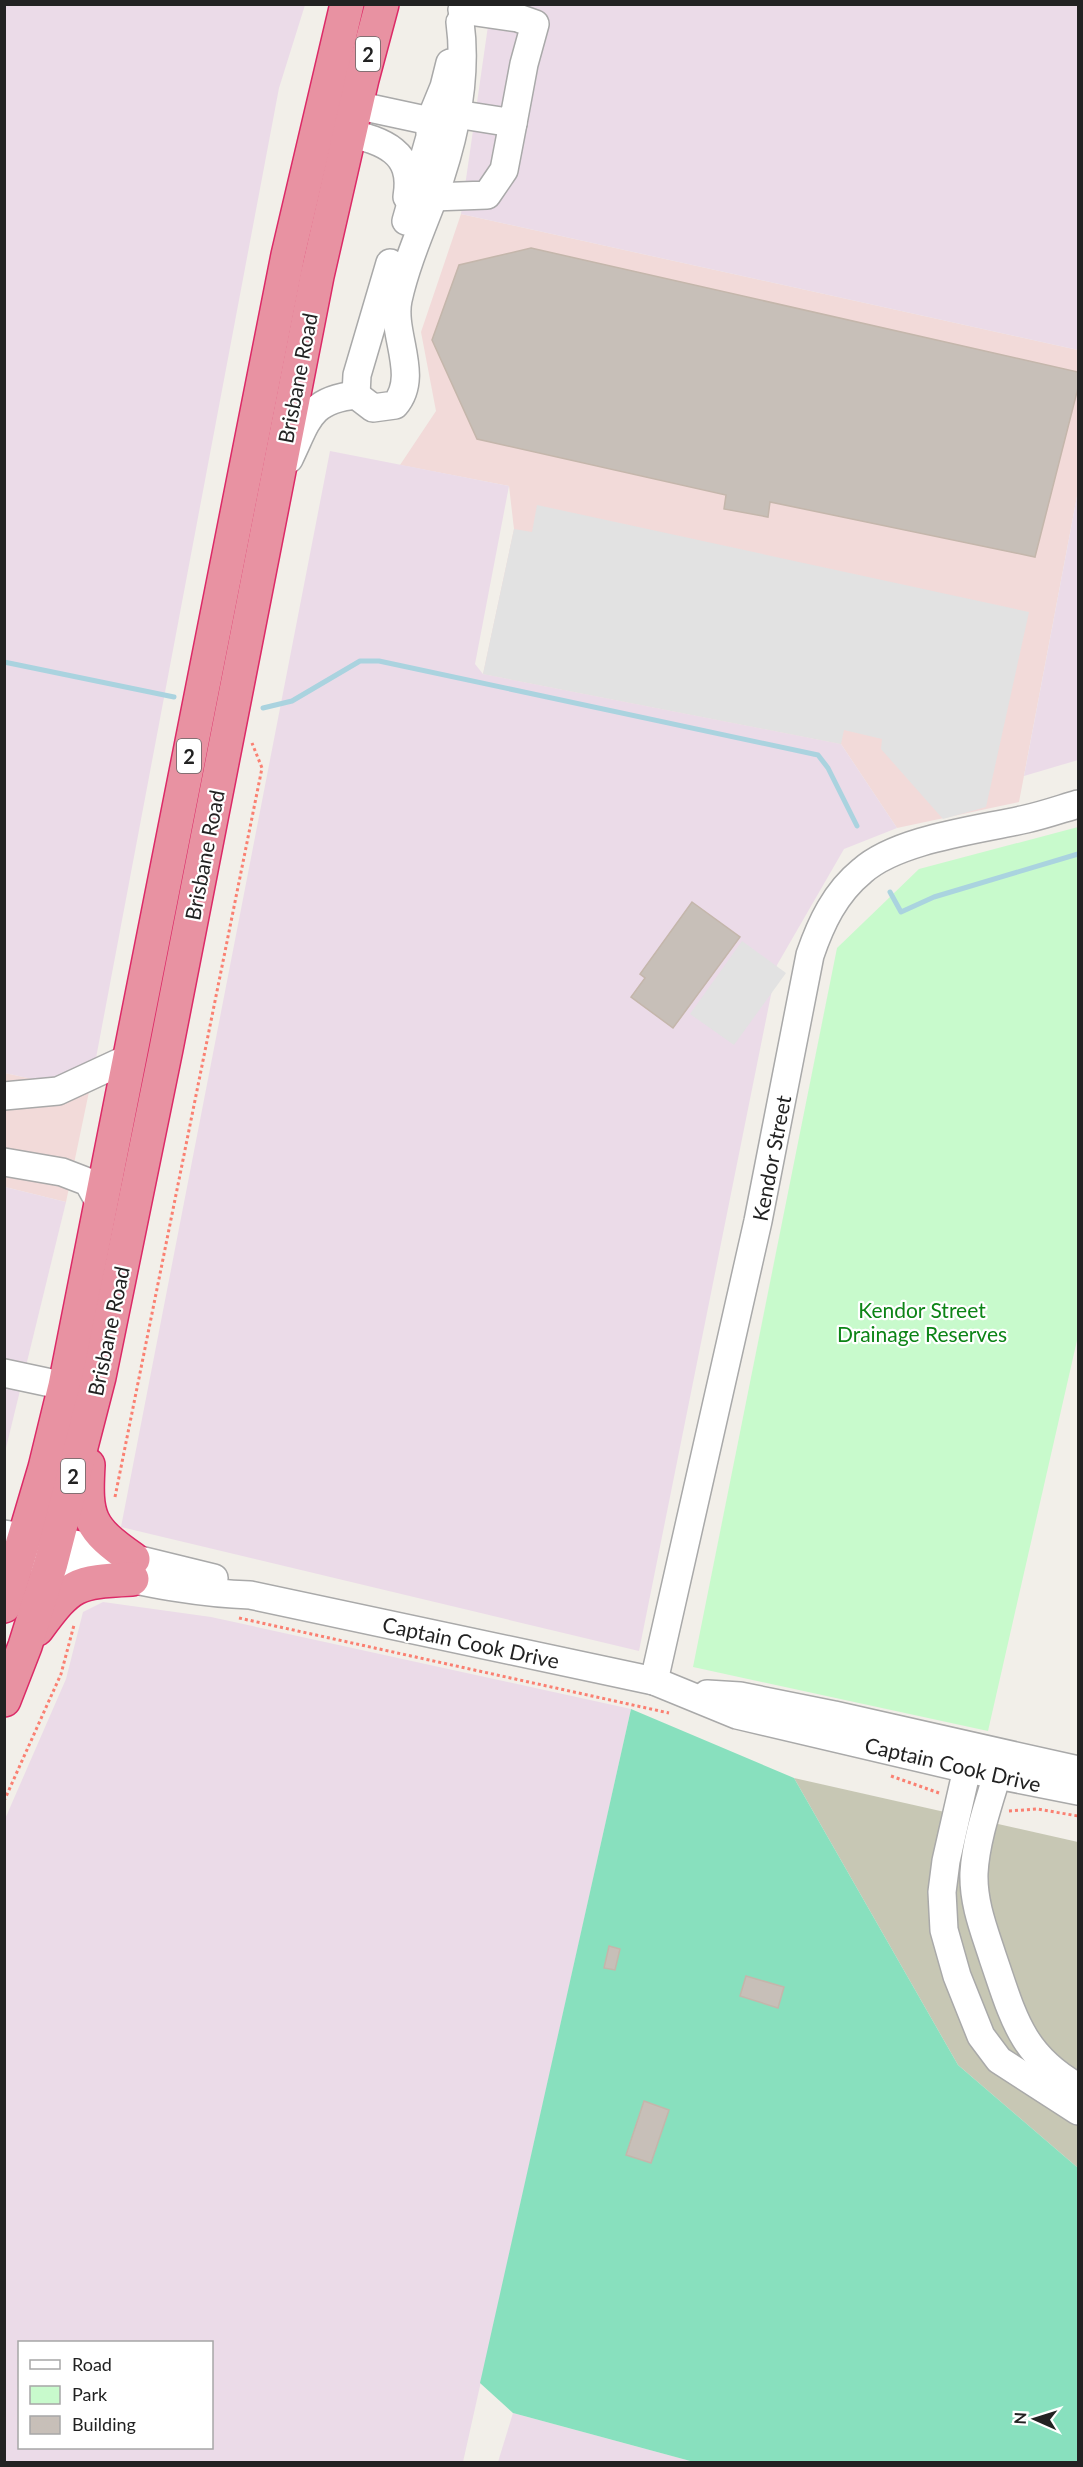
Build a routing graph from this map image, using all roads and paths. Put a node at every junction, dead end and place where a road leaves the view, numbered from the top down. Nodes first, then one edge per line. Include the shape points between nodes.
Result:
1 (347, 4) edge
2 (382, 4) edge
3 (461, 12) edge
4 (321, 111) junction
5 (456, 114) junction
6 (353, 119) junction
7 (430, 121) junction
8 (513, 123) junction
9 (444, 162) junction
10 (434, 197) junction
11 (398, 239) junction
12 (356, 395) junction
13 (275, 487) junction
14 (251, 740) dead end
15 (1078, 804) edge
16 (129, 1058) junction
17 (4, 1096) edge
18 (4, 1162) edge
19 (101, 1205) junction
20 (4, 1373) edge
21 (65, 1386) junction
22 (91, 1412) junction
23 (93, 1522) junction
24 (23, 1543) edge
25 (133, 1569) junction
26 (68, 1591) junction
27 (4, 1606) edge
28 (232, 1617) dead end
29 (26, 1646) junction
30 (654, 1681) junction
31 (4, 1700) edge
32 (670, 1714) dead end
33 (969, 1758) junction
34 (1000, 1764) junction
35 (1078, 1770) edge
36 (890, 1776) dead end
37 (1078, 1791) edge
38 (940, 1794) dead end
39 (4, 1802) edge
40 (1007, 1810) dead end
41 (1078, 1816) edge
42 (1078, 2087) edge
43 (1078, 2111) edge

1 - 4 highway, Brisbane Road / 2
2 - 6 highway, Brisbane Road / 2
3 - 5 street via 465,56
3 - 7 street via 444,87
3 - 8 street via 518,18 535,24
4 - 6 street
4 - 16 highway, Brisbane Road / 2 via 288,255
5 - 8 street
5 - 9 street
6 - 7 street
6 - 11 street via 406,163 410,183
6 - 13 highway, Brisbane Road / 2
7 - 9 street via 439,137
7 - 11 street via 430,137 411,210
8 - 10 street via 504,170 487,195
9 - 10 street
10 - 12 street via 396,309 405,376 402,398 395,405 373,408
11 - 12 street via 357,375
12 - 13 street via 329,399 318,406
13 - 22 highway, Brisbane Road / 2
14 - 23 path via 262,768 158,1285 113,1506
15 - 30 street, Kendor Street via 894,852 863,869 840,892 820,927 810,955 759,1221
16 - 17 street via 58,1091
16 - 19 highway, Brisbane Road / 2
18 - 19 street via 62,1172 88,1182
19 - 21 highway, Brisbane Road / 2
20 - 21 street
21 - 24 highway, Brisbane Road / 2
22 - 23 highway via 86,1500
22 - 24 highway, Brisbane Road / 2
23 - 25 highway
24 - 25 street, Captain Cook Drive
24 - 27 highway, Brisbane Road / 2
24 - 29 highway, Brisbane Road / 2
25 - 26 highway
25 - 30 street, Captain Cook Drive via 217,1579 250,1595
26 - 29 highway
26 - 39 path via 79,1602 61,1674
28 - 32 path
29 - 31 highway, Brisbane Road / 2
30 - 33 street, Captain Cook Drive via 737,1714
33 - 34 street, Captain Cook Drive
33 - 43 street via 946,1861 941,1912 957,1976 981,2036 999,2060
34 - 35 street, Captain Cook Drive
34 - 37 street, Captain Cook Drive
34 - 42 street via 977,1854 976,1905 1002,1992 1022,2036 1046,2065
36 - 38 path
40 - 41 path via 1037,1809

